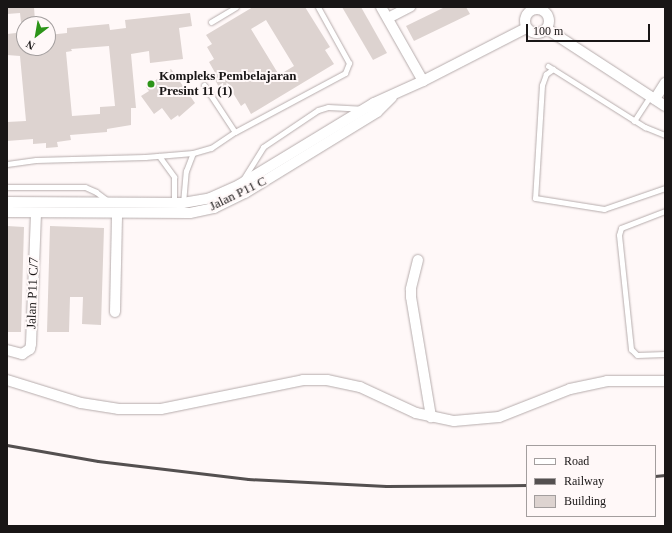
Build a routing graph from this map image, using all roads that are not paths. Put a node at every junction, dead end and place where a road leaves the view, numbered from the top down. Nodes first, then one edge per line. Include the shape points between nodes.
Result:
1 (236, 7) edge
2 (318, 7) edge
3 (382, 7) edge
4 (410, 7) edge
5 (540, 8) edge
6 (388, 18) junction
7 (211, 22) dead end
8 (526, 28) junction
9 (547, 29) junction
10 (548, 66) dead end
11 (553, 69) junction
12 (423, 81) junction
13 (665, 83) edge
14 (204, 85) dead end
15 (395, 95) junction
16 (652, 98) junction
17 (665, 106) edge
18 (363, 109) junction
19 (634, 120) junction
20 (235, 132) junction
21 (665, 135) edge
22 (193, 153) junction
23 (160, 156) junction
24 (7, 164) edge
25 (239, 185) junction
26 (7, 187) edge
27 (665, 188) edge
28 (7, 202) edge
29 (109, 202) junction
30 (179, 203) junction
31 (665, 211) edge
32 (7, 212) edge
33 (36, 213) junction
34 (117, 213) junction
35 (418, 260) dead end
36 (115, 312) dead end
37 (7, 350) edge
38 (665, 354) edge
39 (7, 380) edge
40 (665, 381) edge
41 (430, 417) junction

1 - 7 lane
2 - 20 lane via 349,63 345,72
3 - 6 street
4 - 6 street
5 - 8 street via 527,14
5 - 9 street via 548,18
6 - 12 street
8 - 9 street via 537,34
8 - 12 street, Jalan P11 C
9 - 16 street
10 - 11 lane
11 - 19 lane
11 - 27 lane via 546,74 542,85 535,198 604,209
12 - 15 street, Jalan P11 C
13 - 16 street
14 - 20 lane
15 - 18 street, Jalan P11 C
15 - 34 street, Jalan P11 C via 377,112 245,193 214,208 190,213
16 - 17 street
16 - 19 lane
18 - 25 street, Jalan P11 C
18 - 25 lane via 328,107 318,110 263,146
19 - 21 lane
20 - 22 lane via 211,148
22 - 23 lane
22 - 30 lane
23 - 24 lane via 36,160
23 - 30 lane via 174,177
25 - 30 street, Jalan P11 C via 210,198
26 - 29 lane via 84,187
28 - 29 street, Jalan P11 C
29 - 30 street, Jalan P11 C
31 - 38 lane via 621,228 619,235 630,349 637,355
32 - 33 street, Jalan P11 C
33 - 34 street, Jalan P11 C
33 - 37 street, Jalan P11 C/7 via 30,349 22,354
34 - 36 street
35 - 41 street via 411,297
39 - 41 street via 81,403 118,409 162,409 303,380 328,380 360,387
40 - 41 street via 600,383 570,389 499,417 475,421

